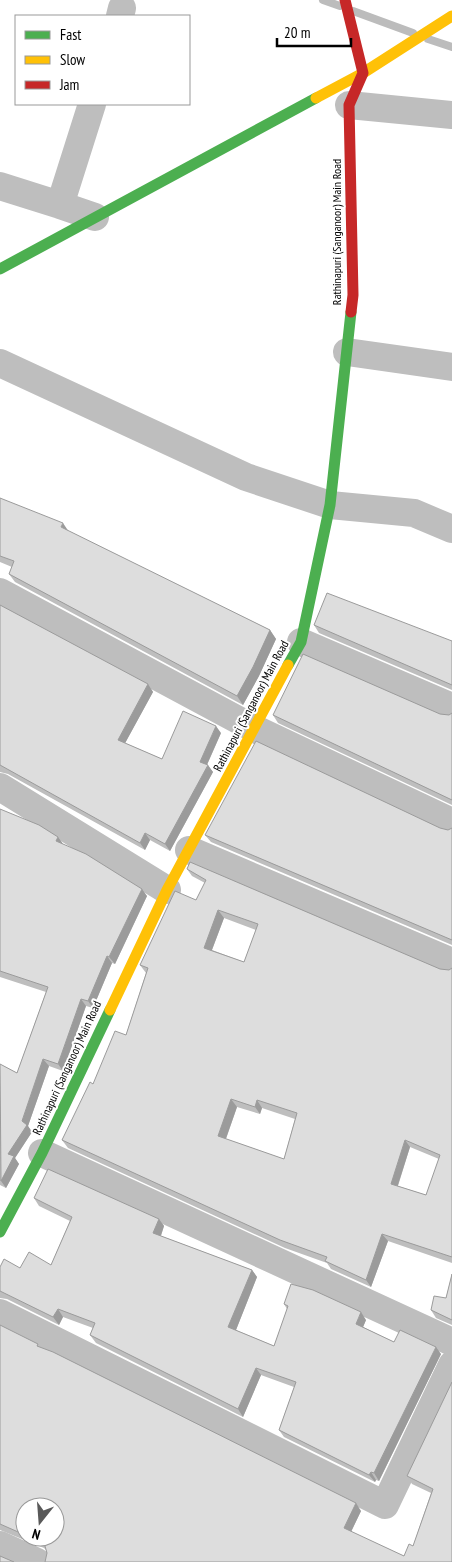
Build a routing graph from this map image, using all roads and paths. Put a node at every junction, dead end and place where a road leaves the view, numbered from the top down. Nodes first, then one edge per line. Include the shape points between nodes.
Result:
1 (345, 0) edge
2 (452, 16) edge
3 (363, 73) junction
4 (92, 105) edge
5 (349, 105) junction
6 (452, 115) edge
7 (0, 186) edge
8 (60, 205) junction
9 (95, 217) junction
10 (0, 269) edge
11 (347, 352) junction
12 (0, 363) edge
13 (452, 367) edge
14 (330, 505) junction
15 (452, 529) edge
16 (0, 592) edge
17 (301, 642) junction
18 (452, 707) edge
19 (254, 729) junction
20 (2, 792) edge
21 (452, 822) edge
22 (189, 850) junction
23 (167, 890) junction
24 (452, 962) edge
25 (42, 1153) junction
26 (8, 1198) edge
27 (0, 1232) edge
28 (0, 1313) edge
29 (452, 1342) edge
30 (452, 1366) edge
31 (0, 1545) edge
32 (37, 1562) edge

1 - 3 street
2 - 3 street
3 - 5 street, Rathinapuri (Sanganoor) Main Road
3 - 9 street
4 - 8 street
5 - 6 street
5 - 11 street, Rathinapuri (Sanganoor) Main Road via 353,294
7 - 8 street
8 - 9 street
9 - 10 street
11 - 13 street
11 - 14 street, Rathinapuri (Sanganoor) Main Road
12 - 14 street via 246,477
14 - 15 street via 414,513
14 - 17 street, Rathinapuri (Sanganoor) Main Road
16 - 19 street
17 - 18 street
17 - 19 street, Rathinapuri (Sanganoor) Main Road
19 - 21 street
19 - 22 street, Rathinapuri (Sanganoor) Main Road
20 - 23 street
22 - 23 street, Rathinapuri (Sanganoor) Main Road
22 - 24 street
23 - 25 street, Rathinapuri (Sanganoor) Main Road
25 - 26 street, Rathinapuri (Sanganoor) Main Road
25 - 29 street
26 - 27 street, Rathinapuri (Sanganoor) Main Road
28 - 30 street via 385,1505
31 - 32 street

